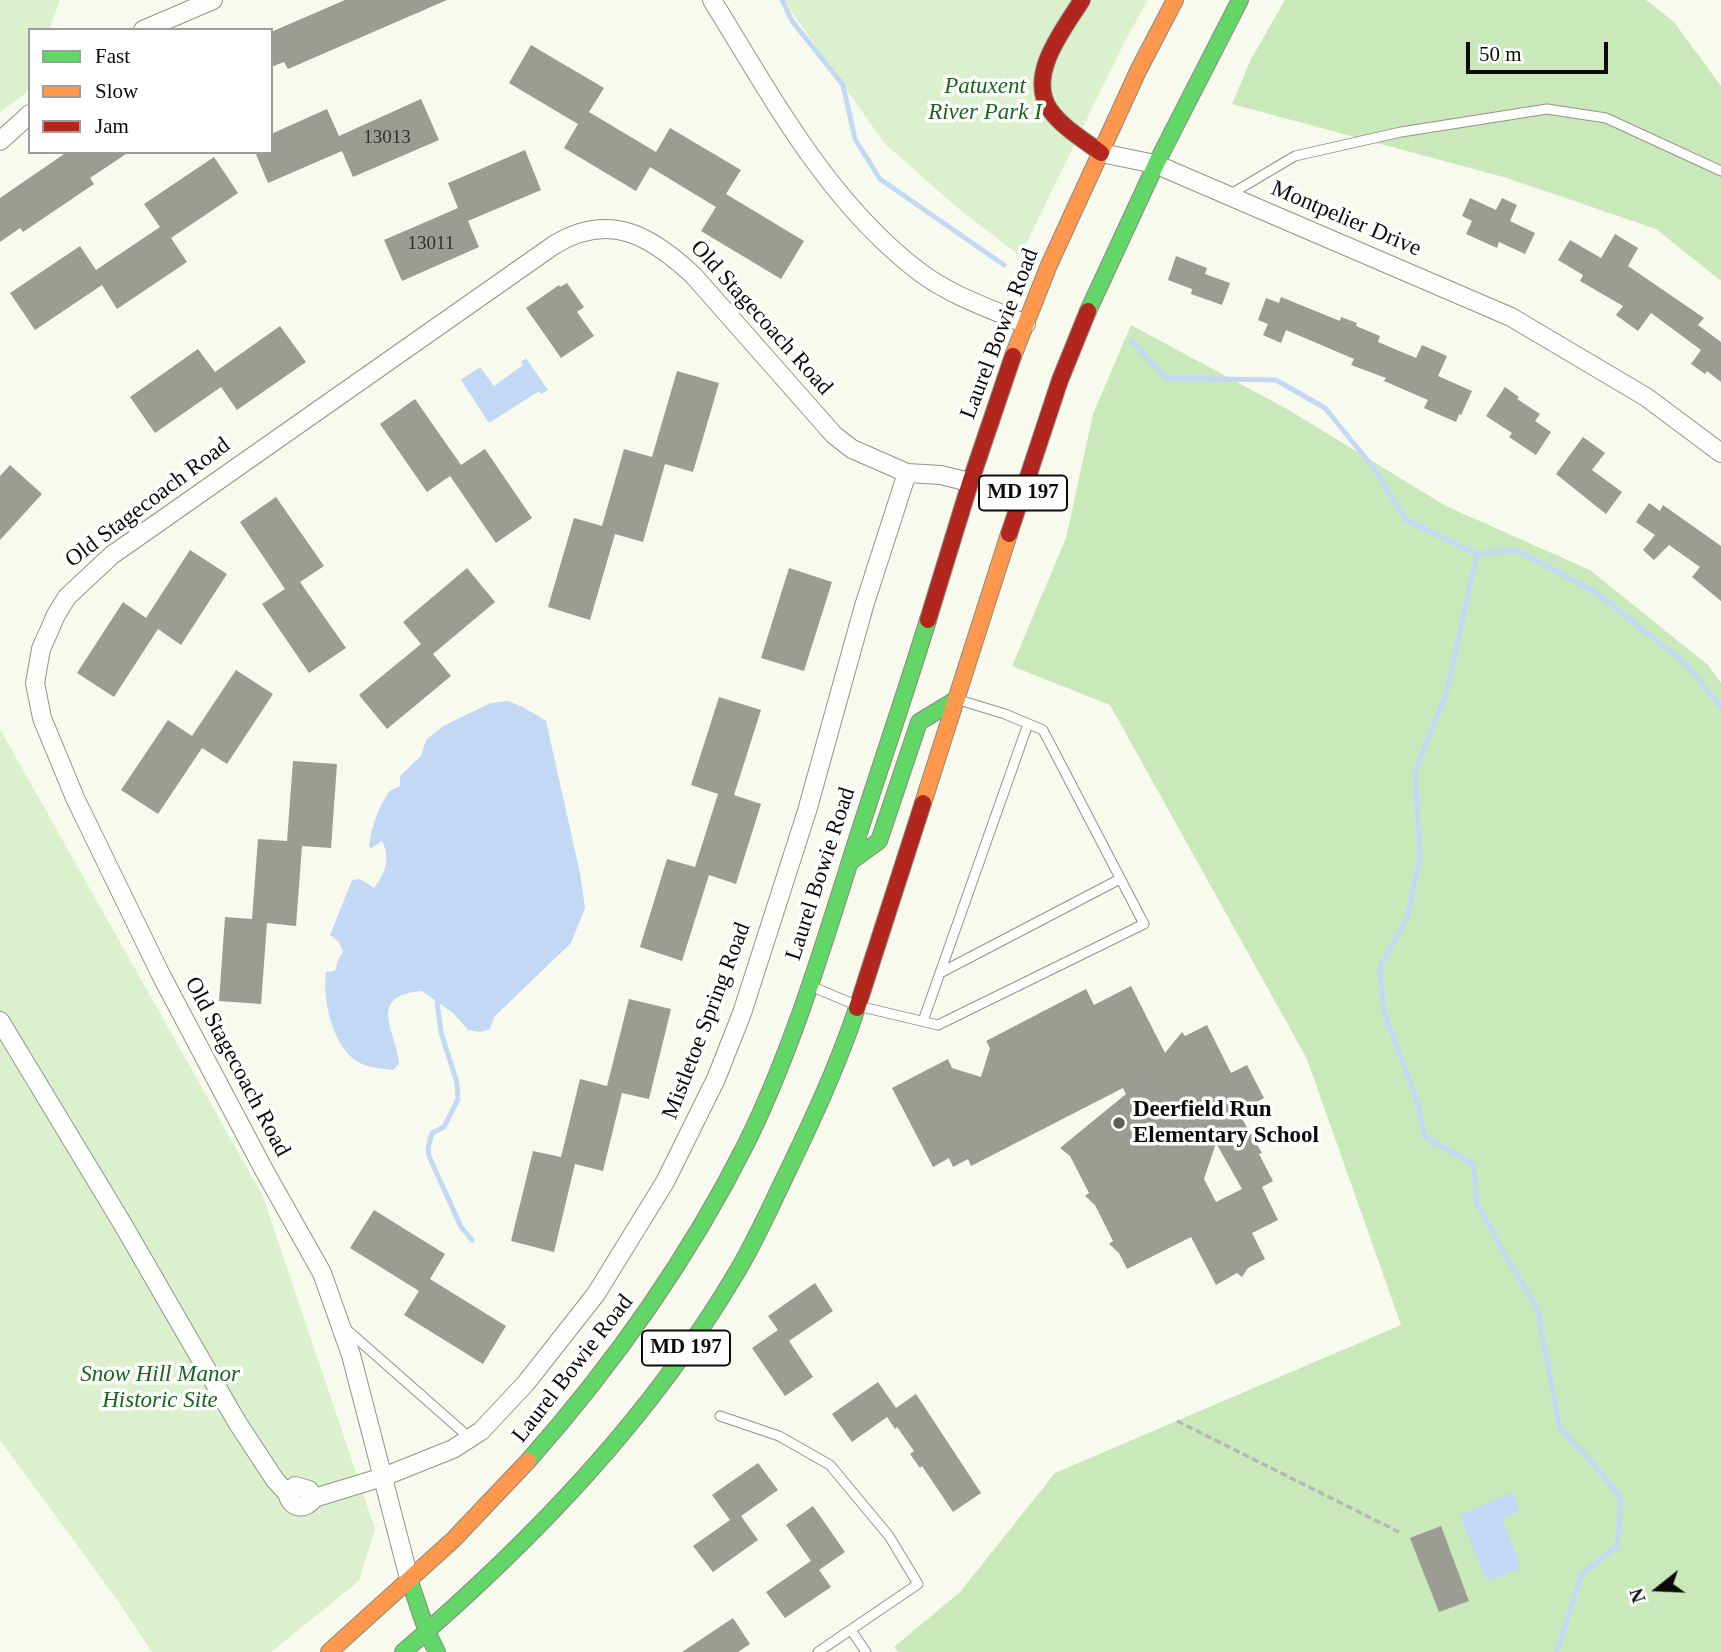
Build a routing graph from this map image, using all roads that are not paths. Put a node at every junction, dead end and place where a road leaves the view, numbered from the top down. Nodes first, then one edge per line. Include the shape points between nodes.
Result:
1 (213, 0) edge
2 (712, 0) edge
3 (1082, 0) edge
4 (1175, 0) edge
5 (1240, 0) edge
6 (148, 28) edge
7 (28, 116) edge
8 (0, 141) edge
9 (1101, 153) junction
10 (1156, 164) junction
11 (1721, 171) edge
12 (1229, 195) junction
13 (1026, 324) junction
14 (1721, 453) edge
15 (907, 472) junction
16 (969, 482) junction
17 (957, 699) junction
18 (1028, 724) junction
19 (850, 863) junction
20 (1120, 879) junction
21 (940, 974) junction
22 (809, 985) junction
23 (858, 1006) junction
24 (0, 1021) edge
25 (923, 1021) junction
26 (340, 1323) junction
27 (720, 1416) dead end
28 (471, 1439) junction
29 (383, 1477) junction
30 (410, 1582) junction
31 (851, 1630) junction
32 (427, 1632) junction
33 (329, 1652) edge
34 (403, 1652) edge
35 (437, 1652) edge
36 (818, 1652) edge
37 (866, 1652) edge

1 - 6 street
2 - 13 street via 792,130 870,227 922,273
3 - 9 main road, Montpelier Drive via 1049,58 1042,82 1045,102 1056,117
4 - 9 main road, Laurel Bowie Road / MD 197 via 1134,76
5 - 10 main road, MD 197
7 - 8 street
9 - 10 street, Montpelier Drive
9 - 13 main road, Laurel Bowie Road / MD 197
10 - 12 street, Montpelier Drive
10 - 17 main road, MD 197 via 1051,401
11 - 12 lane via 1606,118 1547,110 1401,132 1295,156
12 - 14 street, Montpelier Drive via 1511,317 1646,397
13 - 16 main road, Laurel Bowie Road / MD 197
15 - 16 street, Old Stagecoach Road
15 - 26 street, Old Stagecoach Road via 861,453 834,435 667,251 638,234 593,229 554,245 275,439 112,555 67,597 37,664 35,683 42,718 75,798 155,963 322,1273
15 - 28 street, Mistletoe Spring Road via 807,811 716,1079 665,1182 596,1294 526,1383
16 - 19 main road, Laurel Bowie Road / MD 197
17 - 18 lane
17 - 19 main road via 919,722 879,841
17 - 23 main road, MD 197
18 - 20 lane via 1043,730
18 - 21 lane
19 - 22 main road, Laurel Bowie Road / MD 197
20 - 21 lane
20 - 25 lane via 1144,924 938,1024
21 - 25 lane
22 - 23 lane
22 - 30 main road, Laurel Bowie Road / MD 197 via 746,1144 675,1272 638,1328 524,1468
23 - 25 lane
23 - 32 main road, MD 197 via 819,1109 754,1239 702,1325 651,1396 561,1502
24 - 29 street, Mistletoe Spring Road via 275,1480 287,1493 295,1486 310,1490 314,1498
26 - 28 lane
26 - 29 street, Old Stagecoach Road
27 - 31 lane via 779,1436 830,1465 889,1536 918,1584
28 - 29 street, Mistletoe Spring Road
29 - 30 street, Old Stagecoach Road
30 - 32 main road, Old Stagecoach Road
30 - 33 main road, Laurel Bowie Road / MD 197
31 - 36 lane
31 - 37 lane
32 - 34 main road, MD 197
32 - 35 main road, Old Stagecoach Road

